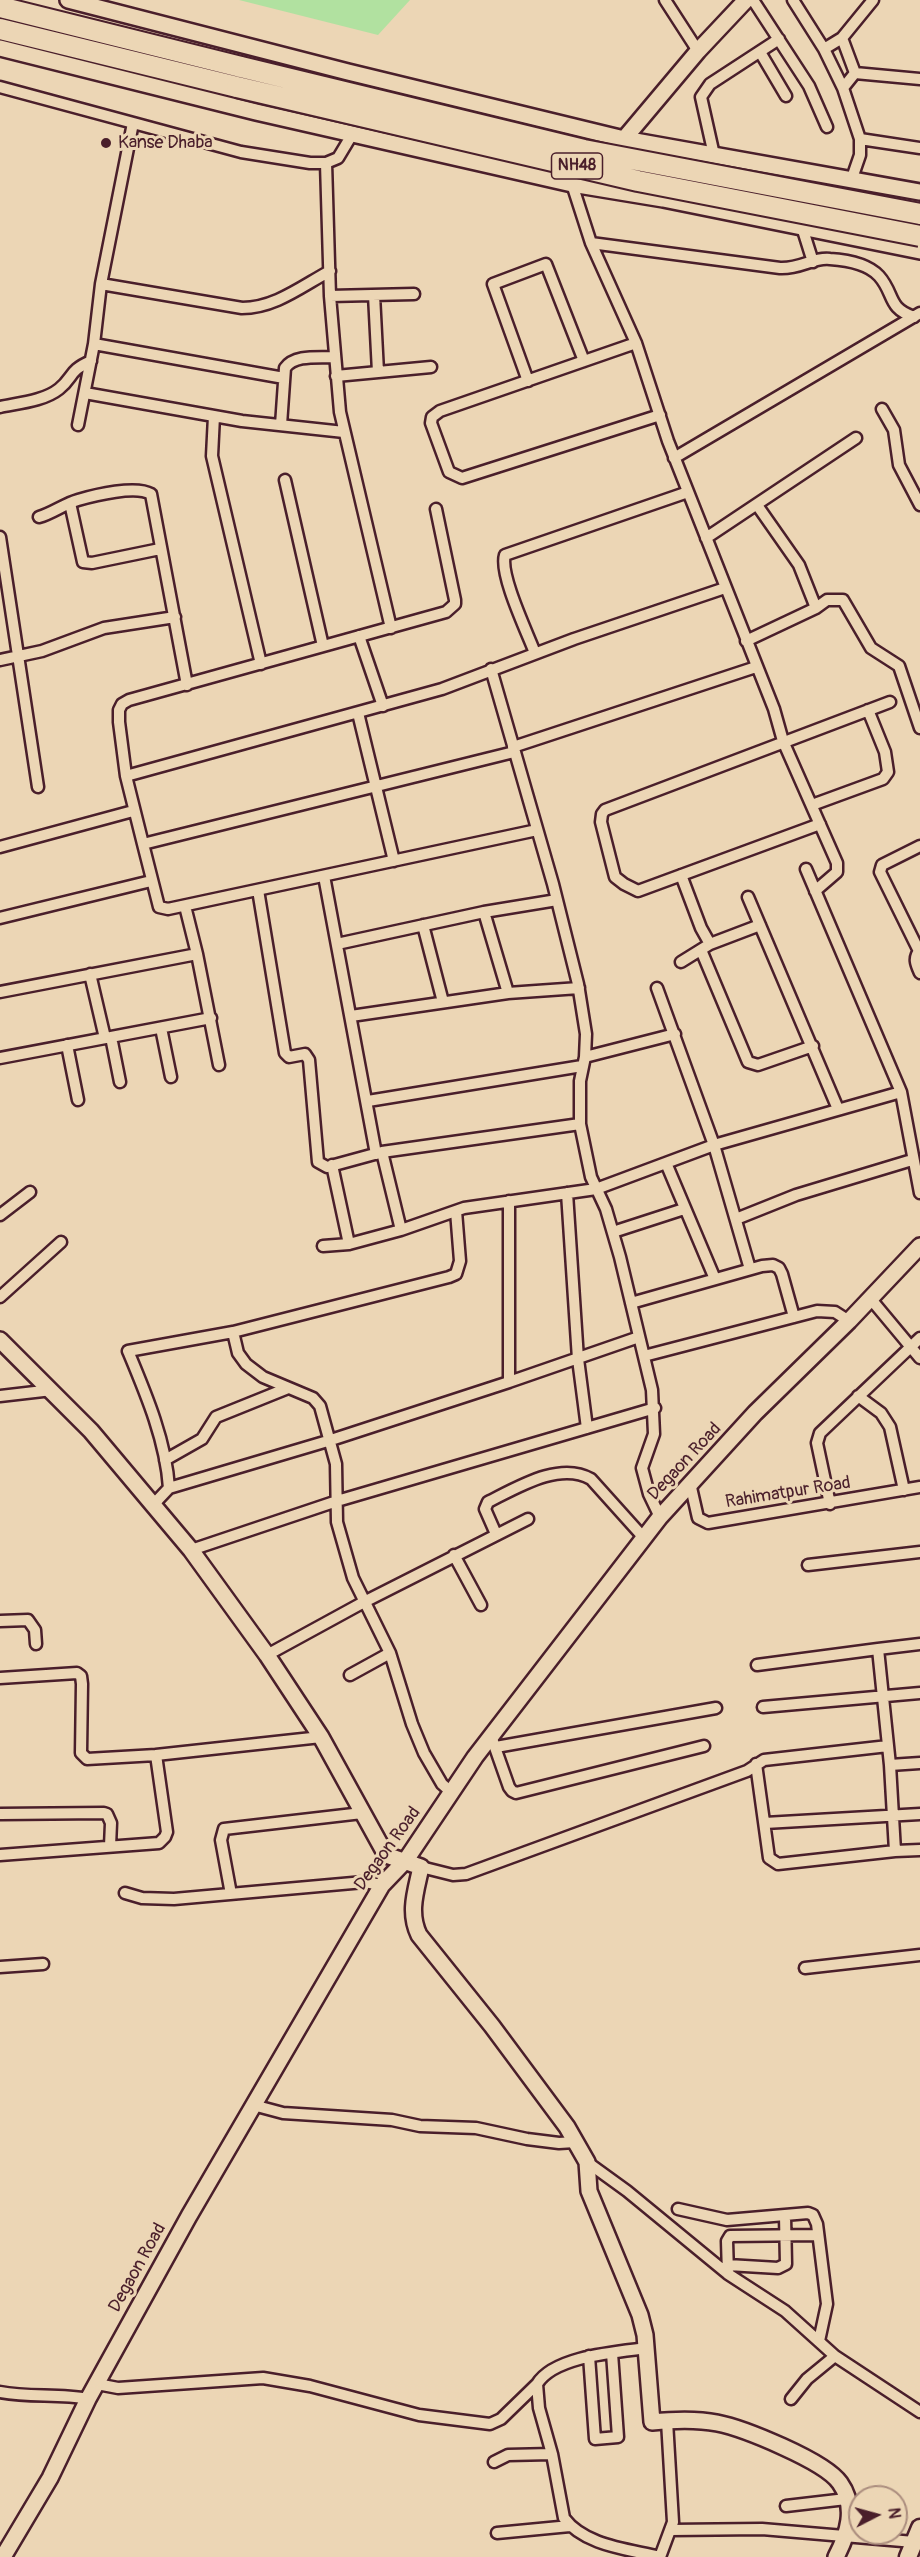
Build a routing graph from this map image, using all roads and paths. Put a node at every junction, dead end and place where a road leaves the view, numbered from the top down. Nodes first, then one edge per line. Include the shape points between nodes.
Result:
1 (68, 0) edge
2 (665, 0) edge
3 (746, 0) edge
4 (753, 0) edge
5 (793, 0) edge
6 (873, 0) edge
7 (0, 7) edge
8 (0, 29) edge
9 (842, 38) junction
10 (779, 39) junction
11 (0, 48) edge
12 (824, 49) junction
13 (698, 51) junction
14 (760, 52) junction
15 (855, 73) junction
16 (920, 79) edge
17 (0, 87) edge
18 (843, 88) junction
19 (786, 96) dead end
20 (133, 123) junction
21 (827, 127) dead end
22 (584, 130) junction
23 (353, 134) junction
24 (624, 140) junction
25 (860, 140) junction
26 (920, 148) edge
27 (714, 155) junction
28 (326, 163) junction
29 (852, 181) junction
30 (572, 184) junction
31 (920, 192) edge
32 (920, 214) edge
33 (802, 227) junction
34 (920, 236) edge
35 (591, 243) junction
36 (920, 251) edge
37 (813, 262) junction
38 (330, 271) junction
39 (101, 285) junction
40 (414, 294) dead end
41 (374, 295) junction
42 (330, 296) junction
43 (917, 315) edge
44 (636, 343) junction
45 (94, 344) junction
46 (335, 357) junction
47 (91, 361) junction
48 (584, 361) junction
49 (431, 367) dead end
50 (378, 372) junction
51 (336, 376) junction
52 (284, 378) junction
53 (528, 381) junction
54 (85, 393) junction
55 (0, 407) edge
56 (882, 409) dead end
57 (660, 415) junction
58 (214, 416) junction
59 (78, 425) dead end
60 (281, 425) junction
61 (344, 432) junction
62 (856, 438) dead end
63 (674, 458) junction
64 (285, 480) dead end
65 (688, 492) junction
66 (70, 503) junction
67 (756, 505) junction
68 (920, 505) edge
69 (436, 509) dead end
70 (39, 517) dead end
71 (0, 537) edge
72 (706, 538) junction
73 (160, 549) junction
74 (725, 588) junction
75 (816, 608) junction
76 (175, 617) junction
77 (391, 628) junction
78 (359, 636) junction
79 (746, 641) junction
80 (323, 646) junction
81 (535, 653) junction
82 (20, 656) junction
83 (0, 660) edge
84 (261, 664) junction
85 (756, 667) junction
86 (491, 669) junction
87 (187, 685) junction
88 (890, 702) dead end
89 (383, 706) junction
90 (868, 710) junction
91 (358, 713) junction
92 (920, 728) edge
93 (783, 741) junction
94 (513, 750) junction
95 (126, 776) junction
96 (38, 787) dead end
97 (376, 787) junction
98 (812, 805) junction
99 (133, 811) junction
100 (820, 824) junction
101 (537, 830) junction
102 (143, 844) junction
103 (920, 846) edge
104 (0, 847) edge
105 (394, 861) junction
106 (806, 869) dead end
107 (681, 875) junction
108 (324, 876) junction
109 (151, 881) junction
110 (258, 890) junction
111 (815, 891) junction
112 (748, 897) dead end
113 (557, 900) junction
114 (185, 906) junction
115 (484, 912) junction
116 (0, 918) edge
117 (760, 925) junction
118 (423, 926) junction
119 (337, 944) junction
120 (706, 947) junction
121 (920, 950) edge
122 (197, 954) junction
123 (681, 962) dead end
124 (920, 973) edge
125 (90, 974) junction
126 (579, 988) junction
127 (657, 988) dead end
128 (0, 992) edge
129 (508, 993) junction
130 (443, 1002) junction
131 (351, 1016) junction
132 (211, 1018) junction
133 (160, 1028) junction
134 (675, 1034) junction
135 (108, 1038) junction
136 (67, 1045) junction
137 (813, 1046) junction
138 (0, 1058) edge
139 (584, 1061) junction
140 (219, 1065) dead end
141 (171, 1077) dead end
142 (120, 1082) dead end
143 (901, 1092) junction
144 (78, 1100) dead end
145 (368, 1101) junction
146 (838, 1109) junction
147 (580, 1124) junction
148 (714, 1145) junction
149 (379, 1153) junction
150 (912, 1160) junction
151 (666, 1163) junction
152 (332, 1165) junction
153 (596, 1189) junction
154 (30, 1192) dead end
155 (567, 1193) junction
156 (920, 1193) edge
157 (510, 1201) junction
158 (684, 1209) junction
159 (456, 1211) junction
160 (0, 1215) edge
161 (736, 1219) junction
162 (401, 1230) junction
163 (613, 1232) junction
164 (61, 1242) dead end
165 (349, 1244) junction
166 (323, 1246) dead end
167 (920, 1246) edge
168 (750, 1269) junction
169 (715, 1279) junction
170 (0, 1297) edge
171 (870, 1298) junction
172 (631, 1303) junction
173 (794, 1317) junction
174 (849, 1321) junction
175 (233, 1332) junction
176 (639, 1337) junction
177 (920, 1338) edge
178 (1, 1342) edge
179 (910, 1347) junction
180 (644, 1356) junction
181 (920, 1358) edge
182 (578, 1359) junction
183 (509, 1382) junction
184 (288, 1388) junction
185 (52, 1390) junction
186 (0, 1396) edge
187 (858, 1396) junction
188 (655, 1408) junction
189 (587, 1428) junction
190 (331, 1440) junction
191 (165, 1460) junction
192 (690, 1483) junction
193 (920, 1487) edge
194 (169, 1488) junction
195 (904, 1490) junction
196 (337, 1501) junction
197 (830, 1504) junction
198 (152, 1506) junction
199 (660, 1517) junction
200 (528, 1519) dead end
201 (496, 1533) junction
202 (644, 1538) junction
203 (190, 1550) junction
204 (920, 1552) edge
205 (454, 1555) junction
206 (808, 1565) dead end
207 (364, 1602) junction
208 (481, 1605) dead end
209 (0, 1621) edge
210 (36, 1644) dead end
211 (920, 1644) edge
212 (878, 1648) junction
213 (390, 1653) junction
214 (267, 1655) junction
215 (757, 1665) dead end
216 (351, 1675) dead end
217 (0, 1677) edge
218 (920, 1693) edge
219 (884, 1696) junction
220 (716, 1707) dead end
221 (763, 1707) dead end
222 (321, 1737) junction
223 (494, 1741) junction
224 (704, 1746) dead end
225 (888, 1746) junction
226 (156, 1755) junction
227 (920, 1763) edge
228 (756, 1764) junction
229 (890, 1765) junction
230 (451, 1792) junction
231 (362, 1813) junction
232 (0, 1814) edge
233 (920, 1814) edge
234 (894, 1816) junction
235 (765, 1823) junction
236 (110, 1846) junction
237 (920, 1850) edge
238 (896, 1851) junction
239 (0, 1855) edge
240 (406, 1860) junction
241 (421, 1867) junction
242 (382, 1885) junction
243 (124, 1893) dead end
244 (231, 1894) junction
245 (920, 1955) edge
246 (43, 1964) dead end
247 (0, 1967) edge
248 (805, 1968) dead end
249 (253, 2105) junction
250 (575, 2142) junction
251 (587, 2162) junction
252 (678, 2209) dead end
253 (785, 2216) junction
254 (818, 2235) junction
255 (787, 2236) junction
256 (728, 2270) junction
257 (819, 2341) junction
258 (646, 2348) junction
259 (612, 2353) junction
260 (589, 2356) junction
261 (835, 2356) junction
262 (97, 2384) junction
263 (537, 2384) junction
264 (0, 2392) edge
265 (88, 2399) junction
266 (791, 2400) dead end
267 (920, 2412) edge
268 (667, 2421) junction
269 (552, 2454) junction
270 (494, 2462) dead end
271 (846, 2499) junction
272 (786, 2506) dead end
273 (570, 2526) junction
274 (672, 2530) junction
275 (497, 2533) dead end
276 (847, 2535) junction
277 (914, 2542) edge
278 (3, 2557) edge
279 (660, 2557) edge
280 (836, 2557) edge

1 - 22 street
2 - 13 street
3 - 13 street
4 - 10 street
5 - 12 street
6 - 9 street
7 - 32 highway, NH48, bridge via 584,150
8 - 34 highway, NH48, bridge via 638,181
9 - 12 street
9 - 15 street
10 - 14 street
10 - 21 street via 809,86
11 - 23 street
12 - 18 street
13 - 24 street
14 - 19 street
14 - 27 street via 710,84 701,97
15 - 16 street
15 - 18 street
17 - 20 street
18 - 25 street
20 - 28 street via 241,152 310,164
20 - 39 street
22 - 24 street
22 - 30 street
23 - 28 street via 338,158
23 - 30 street
24 - 27 street
25 - 26 street
25 - 29 street via 860,156
27 - 29 street
28 - 38 street
29 - 31 street
30 - 33 street
30 - 35 street
33 - 36 street
33 - 37 street
35 - 37 street via 780,268 797,268
35 - 44 street
37 - 43 street via 830,259 869,268 885,284 900,313
38 - 39 street via 257,308
38 - 42 street
39 - 45 street
40 - 41 street
41 - 42 street
41 - 50 street
42 - 46 street
43 - 63 street
44 - 48 street
44 - 57 street
45 - 47 street
45 - 52 street
46 - 51 street
46 - 52 street via 296,359 285,368
47 - 54 street
47 - 55 street via 72,372 52,394
48 - 53 street
48 - 53 street via 546,264 493,284
49 - 50 street
50 - 51 street
51 - 61 street
52 - 60 street
53 - 57 street via 432,417 449,472 456,477 468,477
54 - 58 street
54 - 59 street
56 - 68 street via 894,430 899,465
57 - 63 street
58 - 60 street
58 - 84 street via 212,456
60 - 61 street
61 - 77 street
62 - 67 street
63 - 65 street
64 - 80 street
65 - 72 street
65 - 81 street via 505,555 507,579
66 - 70 street
66 - 73 street via 83,562
66 - 73 street via 144,490 153,500
67 - 72 street
67 - 75 street via 799,565
69 - 77 street via 455,604 446,612
71 - 82 street
72 - 74 street
73 - 76 street
74 - 79 street
74 - 81 street
75 - 79 street
75 - 92 street via 827,600 843,600 871,648 899,666
76 - 82 street via 104,628
76 - 87 street
77 - 78 street
78 - 80 street
78 - 89 street
79 - 85 street
80 - 84 street
81 - 86 street
82 - 83 street
82 - 96 street
84 - 87 street
85 - 93 street
85 - 94 street
86 - 89 street via 442,689
86 - 94 street
87 - 95 street via 122,704 119,722
88 - 90 street
89 - 91 street
90 - 93 street
90 - 98 street via 885,752 888,772 883,779
91 - 95 street
91 - 97 street
93 - 98 street
93 - 107 street via 605,810 601,822 615,877 638,891
94 - 97 street
94 - 101 street
95 - 99 street
97 - 102 street
97 - 105 street
98 - 100 street
99 - 102 street
99 - 104 street
100 - 107 street
100 - 111 street via 838,869
101 - 105 street
101 - 113 street
102 - 109 street
103 - 121 street via 882,865 880,872
105 - 108 street
106 - 111 street
107 - 120 street
108 - 110 street
108 - 119 street
109 - 114 street via 159,907
109 - 116 street
110 - 114 street
110 - 152 street via 285,1053 289,1057 308,1056 318,1162
111 - 143 street
112 - 117 street
113 - 115 street
113 - 126 street
114 - 122 street
115 - 118 street
115 - 129 street
117 - 120 street
117 - 137 street
118 - 119 street
118 - 130 street
119 - 131 street
120 - 123 street
120 - 137 street via 748,1062 758,1065
121 - 124 street via 915,956
122 - 125 street
122 - 132 street
125 - 128 street
125 - 135 street
126 - 129 street
126 - 139 street via 586,1034
127 - 134 street
129 - 130 street
130 - 131 street
131 - 145 street
132 - 133 street
132 - 140 street
133 - 135 street
133 - 141 street
134 - 139 street
134 - 148 street
135 - 136 street
135 - 142 street
136 - 138 street
136 - 144 street
137 - 146 street
139 - 145 street
139 - 147 street
143 - 146 street
143 - 150 street
145 - 149 street
146 - 148 street
147 - 149 street
147 - 153 street
148 - 151 street
148 - 161 street
149 - 152 street
149 - 162 street
150 - 156 street
150 - 161 street via 796,1195
151 - 153 street
151 - 158 street
152 - 165 street
153 - 155 street
153 - 163 street
154 - 160 street
155 - 157 street
155 - 182 street
157 - 159 street
157 - 183 street
158 - 163 street
158 - 169 street
159 - 162 street
159 - 175 street via 460,1261 456,1274
161 - 168 street
162 - 165 street
163 - 172 street
164 - 170 street
165 - 166 street
167 - 171 street, Degaon Road
168 - 169 street
168 - 173 street via 773,1265 779,1268
169 - 172 street
171 - 174 street, Degaon Road
171 - 179 street
172 - 176 street
173 - 174 street via 827,1311
173 - 180 street
174 - 192 street, Degaon Road
175 - 184 street via 238,1353 246,1364
175 - 191 street via 128,1351 146,1394
176 - 180 street
176 - 182 street
177 - 179 street
178 - 185 street
179 - 181 street
179 - 187 street
180 - 188 street
182 - 183 street
182 - 189 street
183 - 190 street
184 - 190 street via 313,1398 320,1406
184 - 191 street via 216,1417 202,1439
185 - 186 street
185 - 198 street
187 - 195 street via 881,1413 890,1427
187 - 197 street via 817,1438
188 - 189 street
188 - 199 street via 654,1434 642,1468
189 - 196 street
190 - 194 street
190 - 196 street
191 - 194 street
192 - 197 street, Rahimatpur Road via 699,1518 708,1523
192 - 199 street, Degaon Road
193 - 195 street, Rahimatpur Road
194 - 198 street
195 - 197 street, Rahimatpur Road
196 - 203 street
196 - 207 street via 337,1522 345,1553
198 - 203 street
199 - 202 street, Degaon Road
200 - 201 street
201 - 202 street via 485,1509 488,1502 535,1480 567,1472 591,1479
201 - 205 street
202 - 223 street, Degaon Road
203 - 214 street
204 - 206 street
205 - 207 street
205 - 208 street
207 - 213 street
207 - 214 street
209 - 210 street via 28,1620 35,1630
211 - 212 street
212 - 215 street
212 - 219 street
213 - 216 street
213 - 230 street via 424,1753
214 - 222 street
217 - 226 street via 77,1673 82,1684 84,1757
218 - 219 street
219 - 221 street
219 - 225 street
220 - 223 street
222 - 226 street
222 - 231 street
223 - 224 street via 509,1787 516,1792
223 - 230 street, Degaon Road
225 - 228 street via 773,1758
225 - 229 street
226 - 236 street via 165,1837 159,1843
227 - 229 street
228 - 235 street
228 - 241 street via 747,1771 465,1874
229 - 234 street
230 - 240 street, Degaon Road
231 - 240 street via 386,1855
231 - 244 street via 224,1829 221,1840
232 - 236 street via 104,1813 111,1823
233 - 234 street
234 - 235 street
234 - 238 street
235 - 238 street via 769,1858 778,1864
236 - 239 street
237 - 238 street
240 - 241 street
240 - 242 street, Degaon Road
241 - 250 street via 412,1913 419,1935 492,2026
242 - 244 street via 364,1882
242 - 249 street, Degaon Road
243 - 244 street via 157,1899
245 - 248 street
246 - 247 street
249 - 250 street via 283,2113 476,2128 527,2139
249 - 262 street, Degaon Road
250 - 251 street
251 - 256 street
251 - 258 street via 589,2191 640,2316
252 - 253 street via 727,2220
253 - 254 street via 813,2215
253 - 255 street
254 - 255 street
254 - 257 street via 826,2304
255 - 256 street via 783,2266
255 - 256 street via 730,2236
256 - 257 street
257 - 261 street
258 - 259 street
258 - 268 street via 652,2422
259 - 260 street
259 - 260 street via 618,2437 595,2439
260 - 263 street via 549,2371
261 - 266 street via 807,2379
261 - 267 street
262 - 263 street via 118,2388 273,2379 410,2413 490,2424 501,2419
262 - 265 street, Degaon Road
263 - 269 street via 539,2408
264 - 265 street
265 - 278 street, Degaon Road via 50,2478
268 - 271 street via 716,2422 776,2444 810,2460 839,2482
268 - 274 street
269 - 270 street via 508,2455
269 - 273 street via 561,2510
271 - 272 street
271 - 276 street
273 - 275 street
273 - 279 street via 591,2540
274 - 276 street via 762,2529
274 - 279 street
276 - 277 street
276 - 280 street

